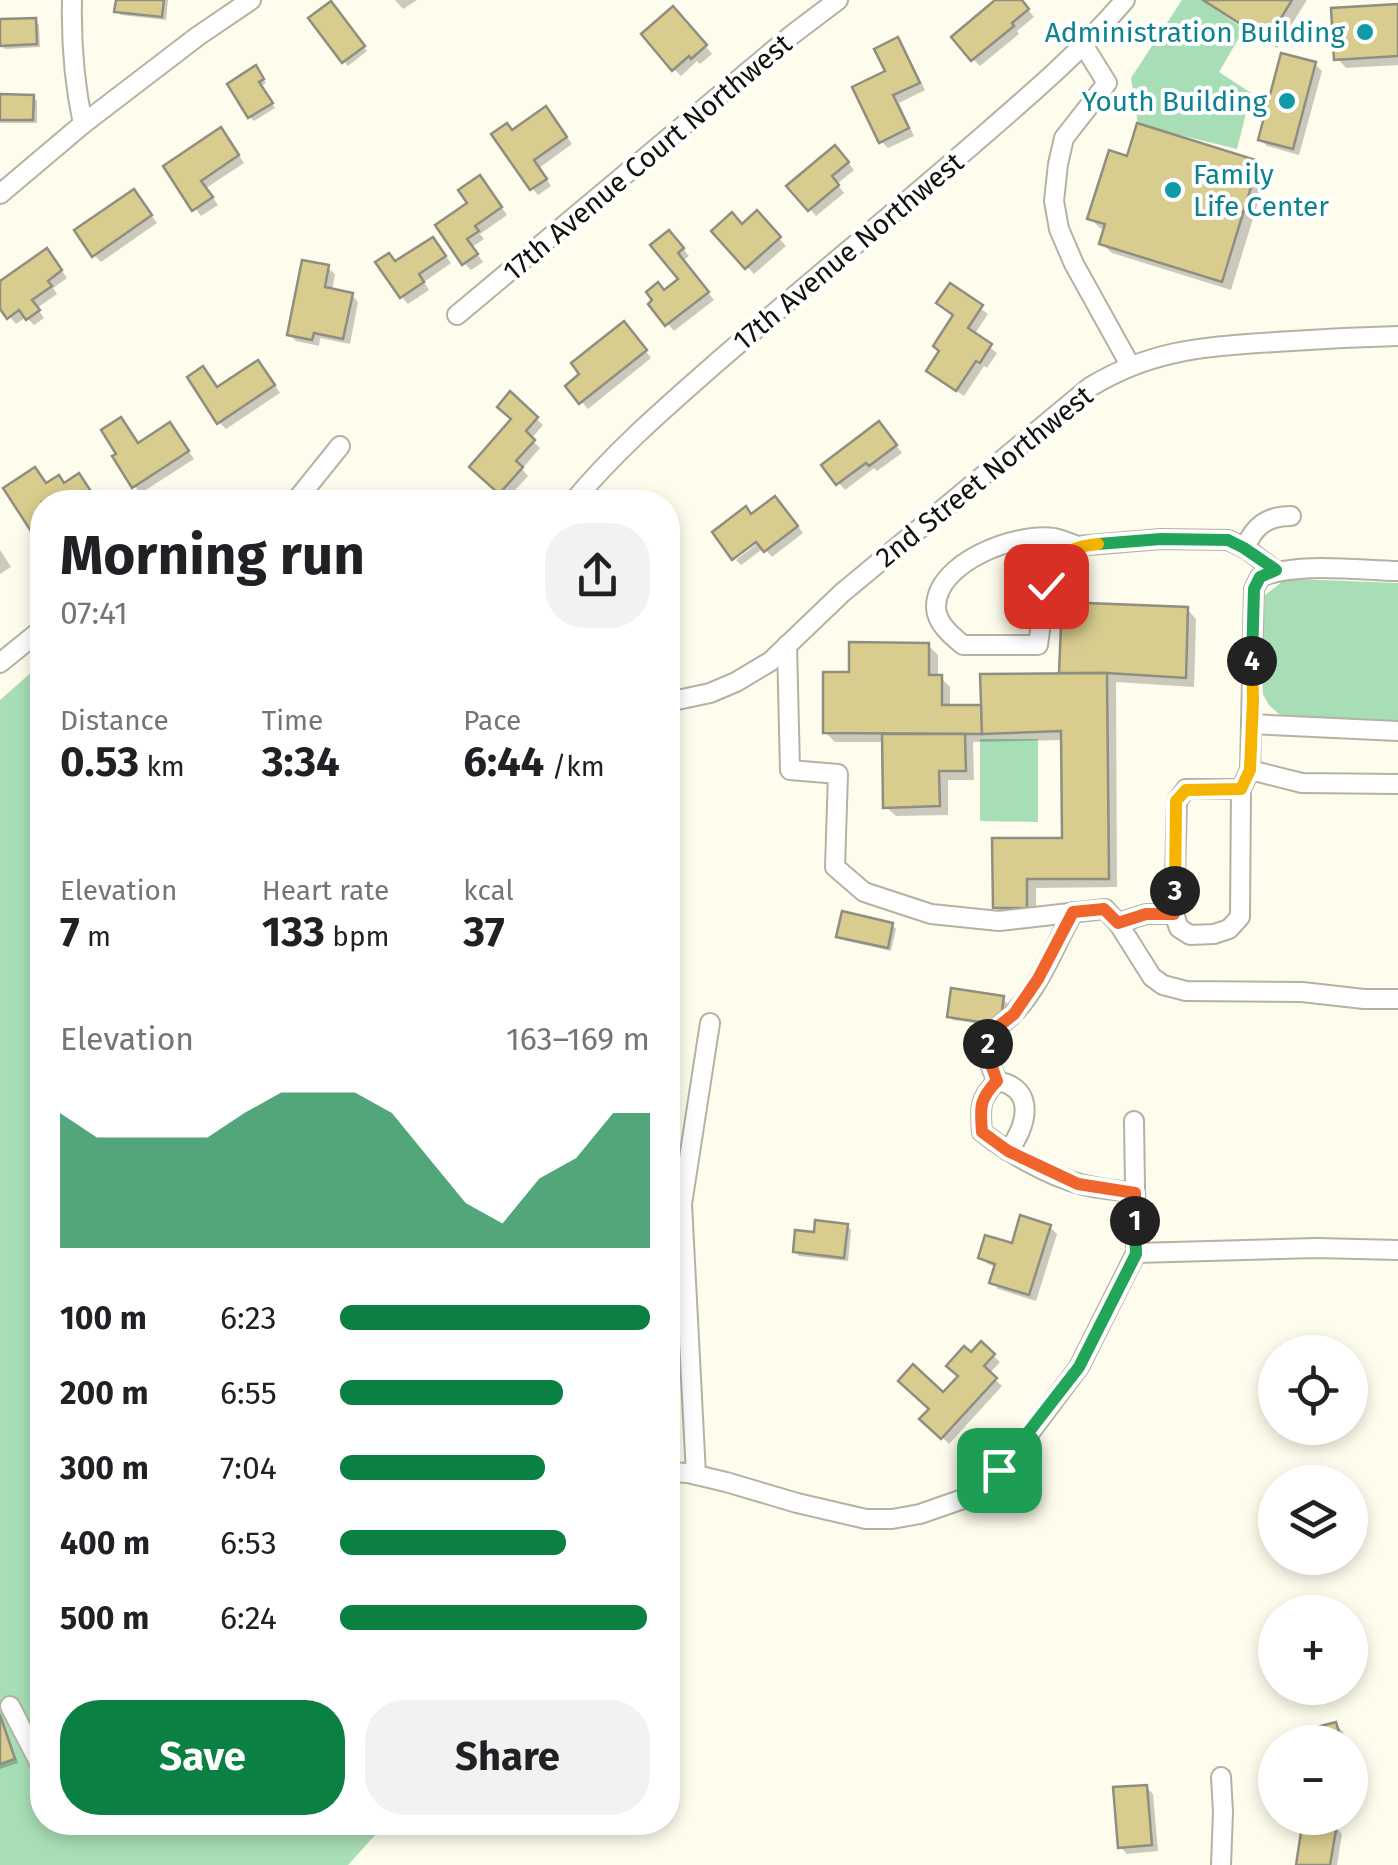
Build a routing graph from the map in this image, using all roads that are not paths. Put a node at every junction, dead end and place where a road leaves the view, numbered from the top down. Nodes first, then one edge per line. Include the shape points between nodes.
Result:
1 (72, 0) edge
2 (251, 0) edge
3 (838, 0) edge
4 (1124, 0) edge
5 (1084, 46) junction
6 (83, 124) junction
7 (0, 194) edge
8 (456, 315) dead end
9 (1398, 336) edge
10 (1130, 366) junction
11 (340, 446) dead end
12 (305, 490) edge
13 (584, 490) edge
14 (1291, 516) dead end
15 (1077, 546) junction
16 (1244, 548) junction
17 (1276, 570) junction
18 (1398, 571) edge
19 (30, 639) edge
20 (787, 646) junction
21 (0, 663) edge
22 (680, 700) edge
23 (1251, 724) junction
24 (1398, 731) edge
25 (1250, 770) junction
26 (1398, 784) edge
27 (1241, 789) junction
28 (1073, 912) junction
29 (1174, 914) junction
30 (1118, 923) junction
31 (1398, 999) edge
32 (710, 1023) dead end
33 (997, 1081) junction
34 (1134, 1121) dead end
35 (1008, 1151) junction
36 (1135, 1193) junction
37 (1398, 1250) edge
38 (1136, 1254) junction
39 (680, 1473) edge
40 (696, 1475) junction
41 (10, 1706) dead end
42 (30, 1746) edge
43 (1221, 1777) dead end
44 (1221, 1865) edge

1 - 6 street via 74,81
2 - 6 street
3 - 8 street, 17th Avenue Court Northwest
4 - 5 street, 17th Avenue Northwest
5 - 10 street via 1108,83 1064,138 1054,200 1074,264
5 - 13 street, 17th Avenue Northwest via 639,430
6 - 7 street
9 - 10 street, 2nd Street Northwest via 1197,348
10 - 20 street, 2nd Street Northwest via 1090,387
11 - 12 street
14 - 16 street via 1264,521
15 - 15 street via 1052,538 1023,540 964,562 944,580 936,609 946,631 963,645 1038,645 1046,586 1056,561
15 - 16 street via 1208,538
16 - 17 street
17 - 18 street
17 - 23 street via 1260,577 1254,589
19 - 21 street
20 - 22 street, 2nd Street Northwest via 736,682
20 - 28 street via 790,770 838,774 835,867 864,892 931,914 999,920
23 - 24 street
23 - 25 street
25 - 26 street via 1302,783
25 - 27 street
27 - 29 street via 1186,790 1176,801
27 - 29 street via 1240,917 1229,929 1190,934
28 - 30 street via 1104,909
28 - 33 street via 1038,979 988,1042
29 - 30 street
30 - 31 street via 1152,977 1174,988
32 - 40 street via 682,1204
33 - 35 street via 980,1108 982,1132
33 - 35 street via 1022,1094 1024,1120
34 - 36 street
35 - 36 street via 1078,1184
36 - 38 street
37 - 38 street
38 - 40 street via 1079,1367 999,1470 962,1499 920,1514 866,1518
39 - 40 street
41 - 42 street
43 - 44 street

